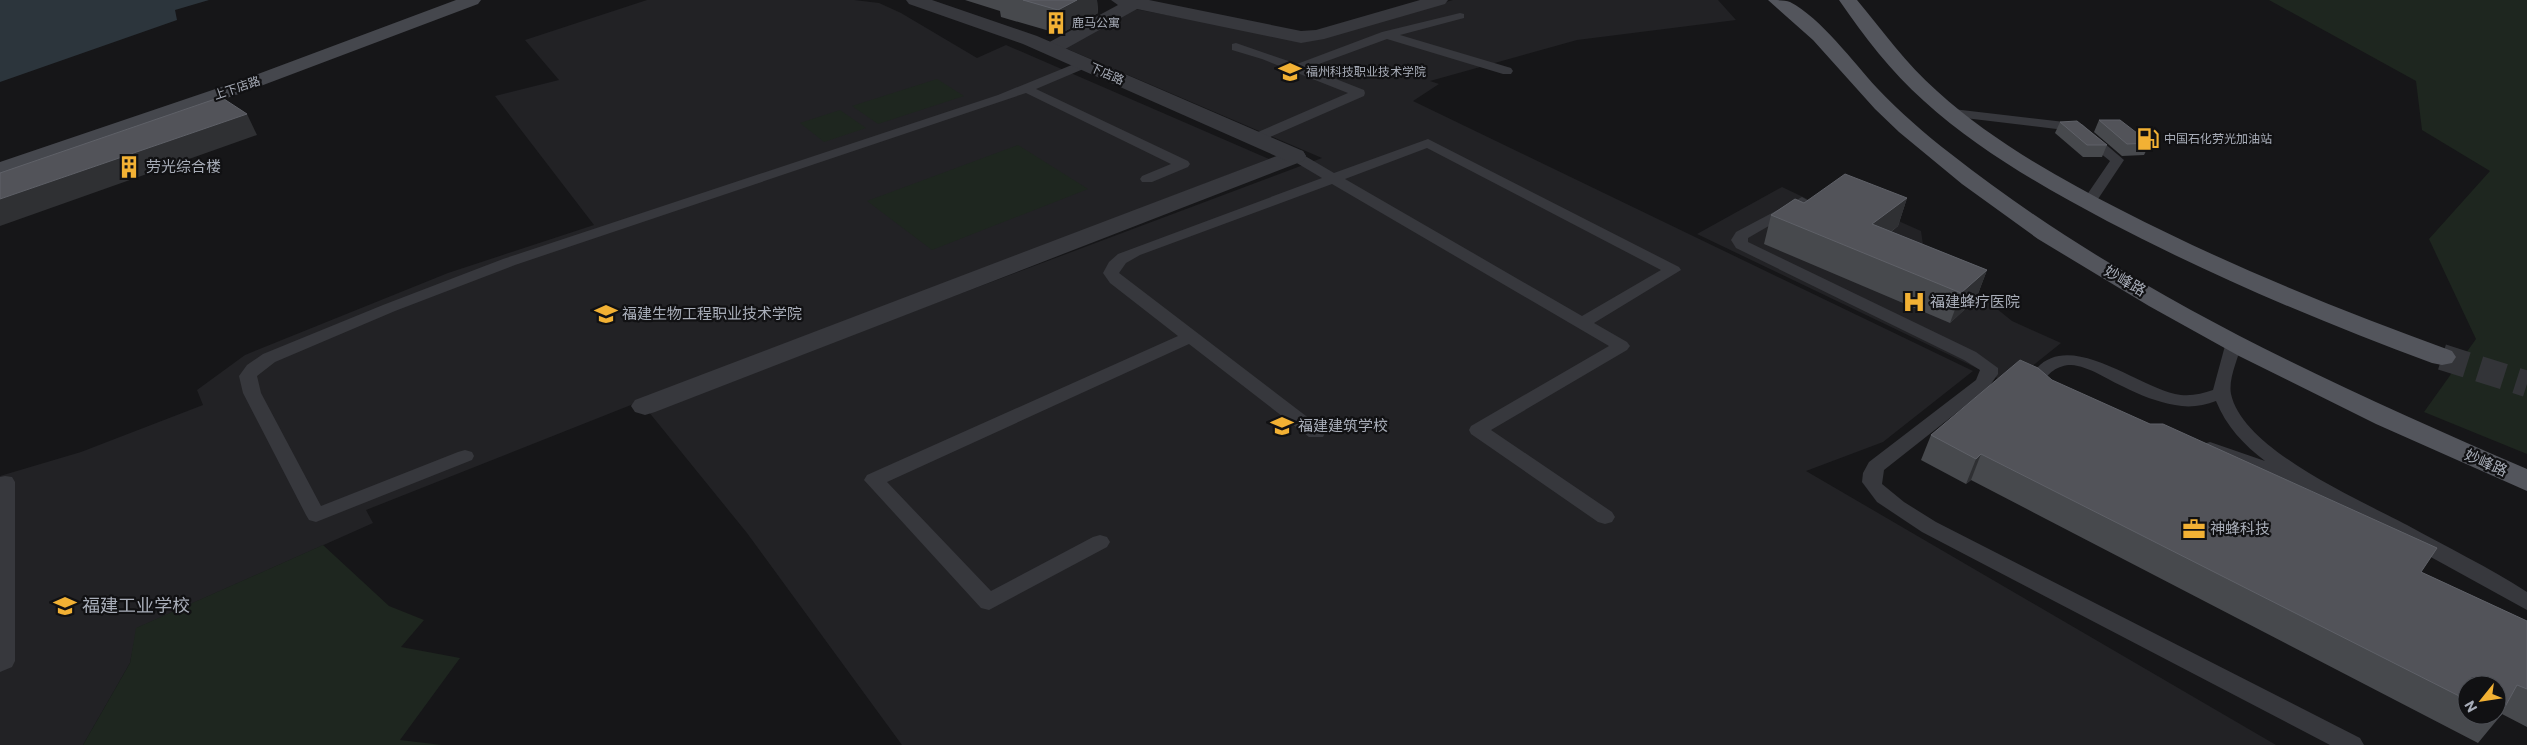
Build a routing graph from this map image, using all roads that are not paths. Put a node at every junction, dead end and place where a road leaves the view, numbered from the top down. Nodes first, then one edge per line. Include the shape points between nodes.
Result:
1 (448, 0) edge
2 (472, 0) edge
3 (915, 0) edge
4 (1439, 0) edge
5 (1777, 0) edge
6 (1132, 1) edge
7 (1841, 3) edge
8 (1792, 7) edge
9 (1460, 16) dead end
10 (1386, 35) junction
11 (1236, 47) dead end
12 (1051, 49) junction
13 (1084, 64) junction
14 (1298, 68) junction
15 (1507, 71) dead end
16 (1026, 88) junction
17 (1953, 114) junction
18 (1256, 138) junction
19 (1295, 156) junction
20 (0, 158) edge
21 (0, 169) edge
22 (1334, 177) junction
23 (1147, 179) dead end
24 (1802, 202) edge
25 (2089, 202) junction
26 (1582, 323) junction
27 (1190, 337) junction
28 (2234, 342) junction
29 (2442, 357) tunnel mouth
30 (2222, 393) junction
31 (2048, 399) edge
32 (645, 406) dead end
33 (1316, 433) dead end
34 (2190, 444) edge
35 (465, 456) dead end
36 (2527, 481) edge
37 (0, 484) edge
38 (2317, 486) junction
39 (1605, 517) dead end
40 (1100, 542) dead end
41 (2527, 602) edge
42 (0, 663) edge
43 (2352, 745) edge

1 - 20 main road, 上下店路 via 253,73
2 - 21 main road, 上下店路 via 246,85
3 - 12 street, 下店路 via 995,26
4 - 6 street via 1300,37
5 - 8 main road, 妙峰路
6 - 12 street
7 - 17 main road via 1909,76
8 - 28 main road, 妙峰路 via 1883,106 1983,189 2072,251
9 - 10 lane
10 - 14 lane
10 - 15 lane
11 - 14 lane
12 - 13 street, 下店路
13 - 16 lane
13 - 18 street, 下店路
14 - 18 lane via 1359,93
16 - 23 lane via 1183,164
16 - 35 lane via 455,282 278,354 253,369 248,376 252,392 316,515
17 - 25 main road via 2022,164
17 - 25 lane via 2076,127 2117,160
18 - 19 street, 下店路
19 - 22 lane
19 - 32 street
22 - 26 lane
22 - 26 lane via 1428,143 1673,270
22 - 27 lane via 1135,252 1113,265 1111,273 1116,280
24 - 43 lane via 1741,234 1739,240 1742,245 1970,356 1988,368 1989,374 1982,384 1876,466 1873,485 1883,496 1920,520
25 - 29 main road via 2258,285
26 - 39 lane via 1622,346 1478,430
27 - 33 lane
27 - 40 lane via 874,480 989,602
28 - 30 lane
28 - 36 main road, 妙峰路 via 2401,425
30 - 31 lane via 2210,399 2180,401 2140,388 2091,366 2066,361 2054,362 2035,380 2034,387
30 - 38 lane via 2231,415 2248,435 2268,453
34 - 38 lane
37 - 42 lane via 5,482 4,661
38 - 41 lane

